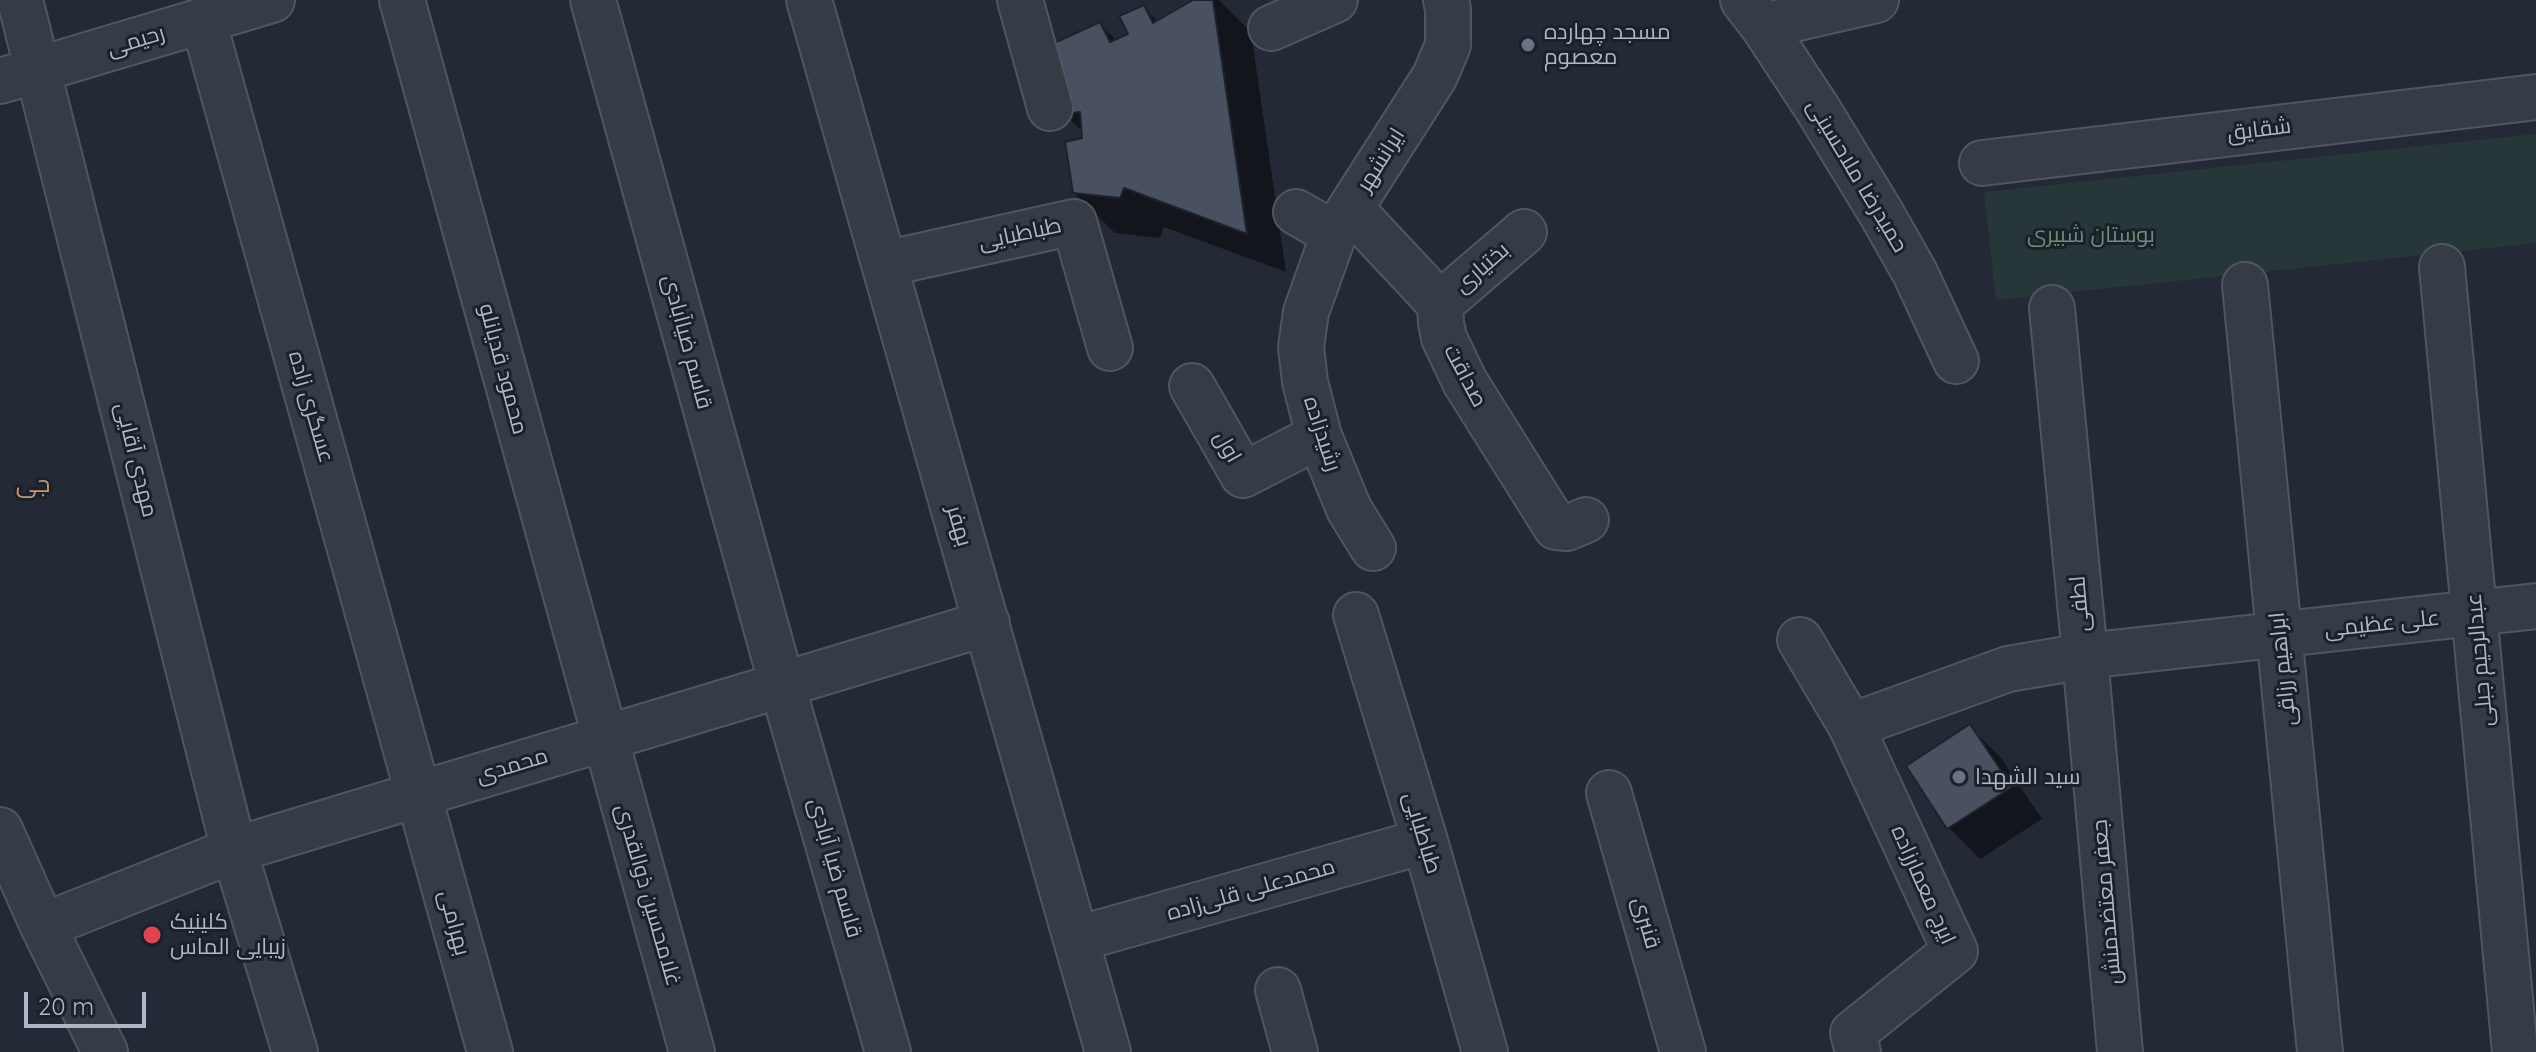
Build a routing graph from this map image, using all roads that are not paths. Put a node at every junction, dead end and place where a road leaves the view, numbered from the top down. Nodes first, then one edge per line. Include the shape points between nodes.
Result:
1 (20, 0) edge
2 (272, 0) edge
3 (402, 0) edge
4 (593, 0) edge
5 (809, 0) edge
6 (1020, 0) edge
7 (1335, 0) edge
8 (1876, 0) edge
9 (1453, 3) edge
10 (1753, 13) edge
11 (203, 20) junction
12 (1271, 28) dead end
13 (19, 76) edge
14 (2536, 97) edge
15 (1050, 108) dead end
16 (1982, 163) dead end
17 (1296, 212) dead end
18 (1342, 221) junction
19 (1524, 232) dead end
20 (884, 264) junction
21 (2442, 267) dead end
22 (2245, 285) dead end
23 (1440, 304) junction
24 (2052, 308) dead end
25 (1306, 312) joint
26 (1110, 348) dead end
27 (1956, 361) dead end
28 (1192, 386) dead end
29 (1319, 436) junction
30 (1586, 520) dead end
31 (1373, 548) dead end
32 (2536, 606) edge
33 (2476, 613) junction
34 (1356, 615) dead end
35 (987, 623) junction
36 (2280, 635) junction
37 (1800, 640) dead end
38 (2085, 656) junction
39 (782, 685) junction
40 (1851, 726) junction
41 (604, 739) junction
42 (1609, 793) dead end
43 (419, 794) junction
44 (0, 830) edge
45 (1425, 841) junction
46 (234, 850) junction
47 (43, 926) junction
48 (1077, 939) junction
49 (1278, 990) dead end
50 (105, 1052) edge
51 (295, 1052) edge
52 (490, 1052) edge
53 (692, 1052) edge
54 (888, 1052) edge
55 (1108, 1052) edge
56 (1295, 1052) edge
57 (1485, 1052) edge
58 (1683, 1052) edge
59 (1858, 1052) edge
60 (2120, 1052) edge
61 (2320, 1052) edge
62 (2515, 1052) edge

1 - 13 street, مهدی آقایی
2 - 11 street, رحیمی
3 - 41 street, محمود قدیانلو
4 - 39 street, قاسم ضیاآبادی
5 - 20 street, بهفر
6 - 15 street
7 - 12 street
8 - 10 street
9 - 18 street, ایرانشهر via 1448,45 1435,76
10 - 27 street, حمیدرضا ملاحسینی via 1881,213
11 - 13 street, رحیمی
11 - 43 street, عسگری زاده
13 - 46 street, مهدی آقایی
14 - 16 street, شقایق
17 - 18 street
18 - 23 street
18 - 25 street, ایرانشهر
19 - 23 street, بختیاری
20 - 26 street, طباطبایی via 1074,222
20 - 35 street, بهفر
21 - 33 street, عبدالرحیم جبلی
22 - 36 street, ابراهیم رزاقی
23 - 30 street, صداقت via 1444,338 1465,382 1547,515 1556,527
24 - 38 street, لطفی
25 - 29 street, رشیدزاده via 1301,347
28 - 29 street, اول via 1243,475
29 - 31 street, رشیدزاده via 1349,509
32 - 33 street, علی عظیمی
33 - 36 street, علی عظیمی
33 - 62 street, عبدالرحیم جبلی
34 - 45 street, طباطبایی
35 - 39 street, محمدی
35 - 48 street, بهفر
36 - 38 street, علی عظیمی
36 - 61 street, ابراهیم رزاقی
37 - 40 street
38 - 40 street, لطفی via 2008,669
38 - 60 street, جعفر معتضدمنش
39 - 41 street, محمدی
39 - 54 street, قاسم ضیا آبادی
40 - 59 street, ایرج معمارزاده via 1955,951 1853,1033
41 - 43 street, محمدی
41 - 53 street, غلامحسین ذوالقدری
42 - 58 street, قنبری
43 - 46 street, محمدی
43 - 52 street, بهرامی
44 - 47 street
45 - 48 street, محمدعلی قلی‌زاده
45 - 57 street, طباطبایی
46 - 47 street, محمدی
46 - 51 street, مهدی آقایی
47 - 50 street
48 - 55 street, بهفر
49 - 56 street

